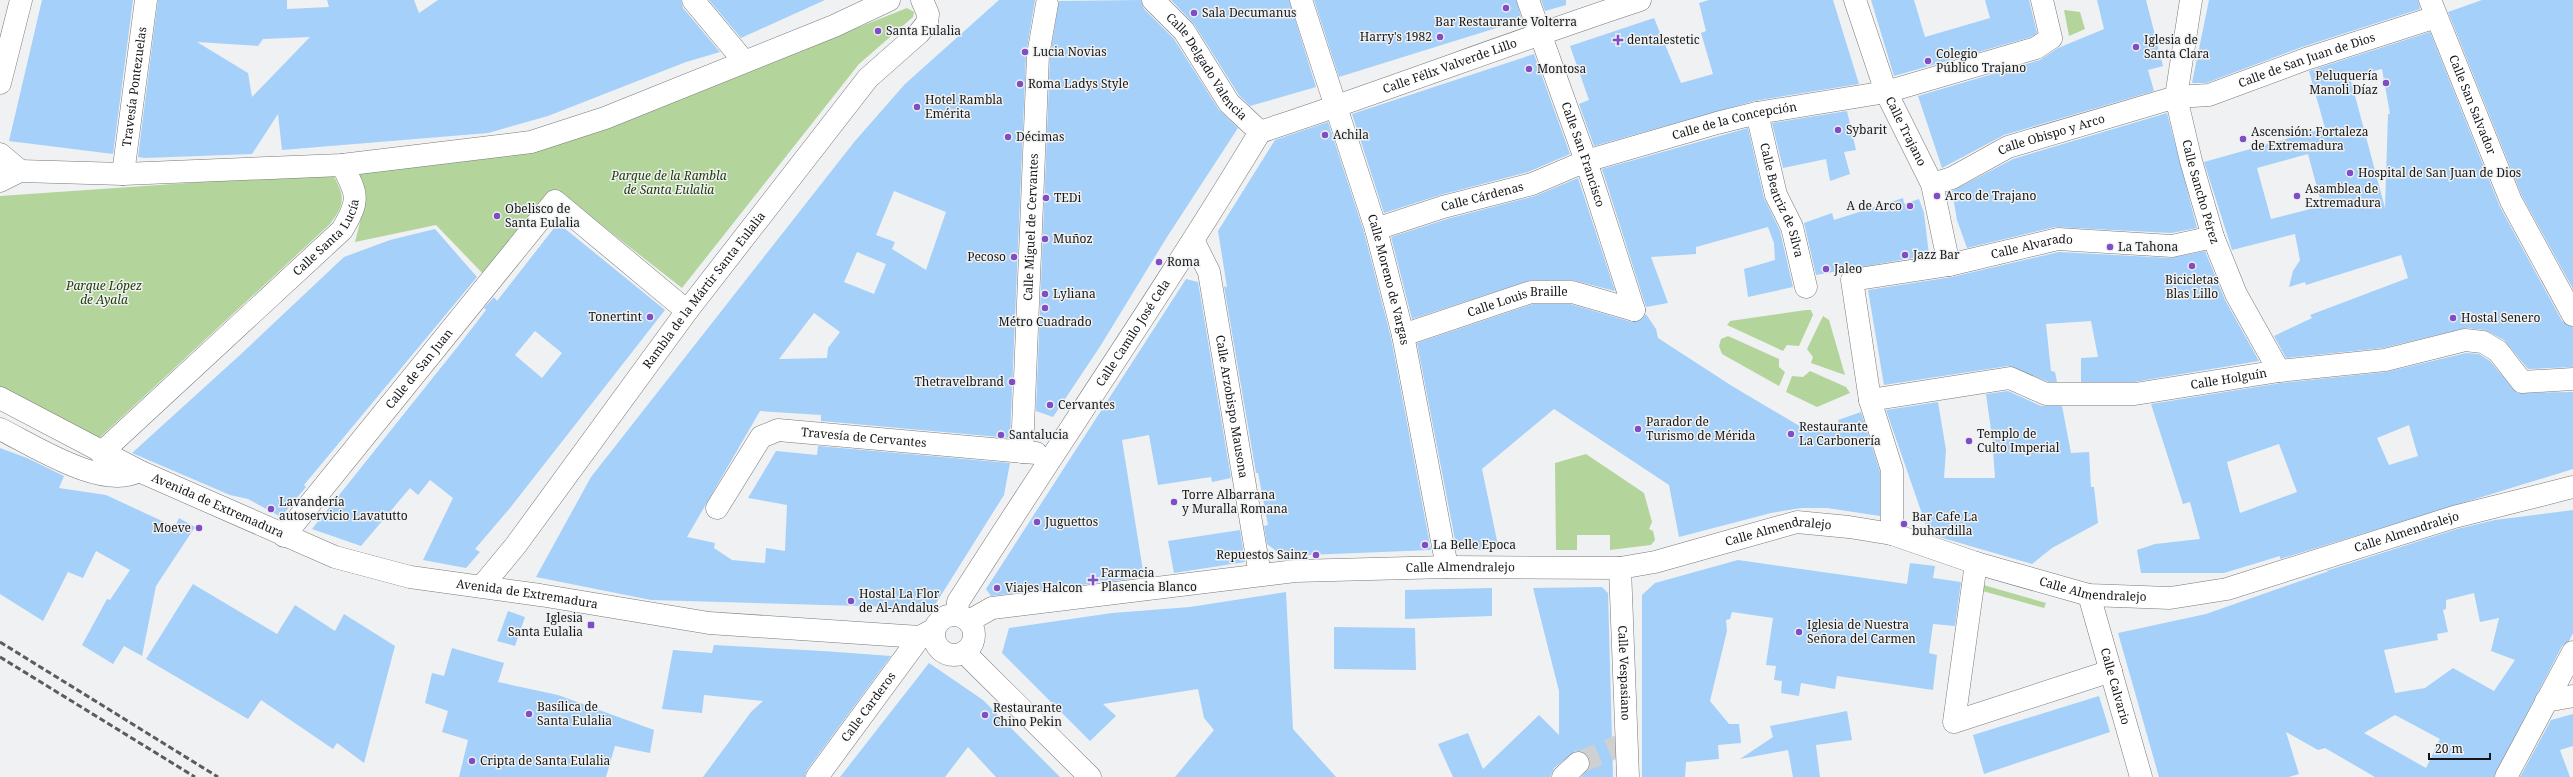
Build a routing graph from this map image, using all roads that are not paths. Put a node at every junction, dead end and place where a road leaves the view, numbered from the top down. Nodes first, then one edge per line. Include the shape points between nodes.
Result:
1 (21, 0) edge
2 (146, 0) edge
3 (693, 0) edge
4 (889, 0) edge
5 (1153, 0) edge
6 (1302, 0) edge
7 (1528, 0) edge
8 (1640, 0) edge
9 (1855, 0) edge
10 (2042, 0) edge
11 (2192, 0) edge
12 (926, 1) edge
13 (1047, 4) dead end
14 (2434, 5) edge
15 (1540, 33) junction
16 (743, 60) junction
17 (0, 83) edge
18 (1886, 92) junction
19 (2176, 97) junction
20 (1337, 107) junction
21 (1757, 113) junction
22 (1260, 132) junction
23 (0, 154) edge
24 (1586, 161) junction
25 (342, 165) junction
26 (20, 171) junction
27 (123, 174) junction
28 (0, 181) edge
29 (1932, 184) junction
30 (555, 201) joint
31 (1376, 229) junction
32 (2213, 237) junction
33 (1194, 242) junction
34 (1949, 264) junction
35 (1806, 288) dead end
36 (1634, 310) joint
37 (687, 311) junction
38 (2573, 315) edge
39 (1403, 334) junction
40 (2279, 371) junction
41 (2573, 379) edge
42 (0, 398) edge
43 (1870, 400) junction
44 (0, 428) edge
45 (1022, 452) junction
46 (102, 453) junction
47 (1052, 455) junction
48 (139, 472) junction
49 (2573, 487) edge
50 (717, 508) dead end
51 (1892, 534) junction
52 (284, 536) junction
53 (1976, 563) junction
54 (1447, 566) junction
55 (1620, 568) junction
56 (1260, 575) junction
57 (482, 586) junction
58 (2089, 595) junction
59 (963, 618) junction
60 (927, 634) junction
61 (2573, 652) edge
62 (965, 653) junction
63 (2111, 671) junction
64 (2573, 696) edge
65 (2546, 701) junction
66 (817, 777) edge
67 (1090, 777) edge
68 (1628, 777) edge
69 (2141, 777) edge
70 (2506, 777) edge

1 - 17 street
2 - 27 street, Travesía Pontezuelas
3 - 16 street
4 - 16 street via 834,26
5 - 22 street, Calle Delgado Valencia via 1184,31 1229,102
6 - 20 street, Calle Moreno de Vargas
7 - 15 street, Calle San Francisco
8 - 15 street, Calle Félix Valverde Lillo
9 - 18 street, Calle Trajano
10 - 18 street, Calle de la Concepción via 2051,38 2036,48
11 - 19 street, Calle Sancho Pérez
12 - 37 street, Rambla de la Mártir Santa Eulalia via 927,23 868,78
13 - 45 street, Calle Miguel de Cervantes via 1038,55
14 - 19 street, Calle de San Juan de Dios via 2306,59 2209,95
14 - 38 street, Calle San Salvador via 2511,201
15 - 20 street, Calle Félix Valverde Lillo
15 - 24 street, Calle San Francisco
16 - 25 street via 604,118 531,142
18 - 21 street, Calle de la Concepción
18 - 29 street, Calle Trajano
19 - 29 street, Calle Obispo y Arco via 2008,147 1952,178
19 - 32 street, Calle Sancho Pérez via 2190,161
20 - 22 street, Calle Félix Valverde Lillo
20 - 31 street, Calle Moreno de Vargas
21 - 24 street, Calle de la Concepción
21 - 35 street, Calle Beatriz de Silva via 1776,195 1792,227
22 - 33 street, Calle Camilo José Cela
23 - 26 street
24 - 31 street, Calle Cárdenas via 1532,184 1443,207
24 - 36 street, Calle San Francisco
25 - 27 street
25 - 46 street, Calle Santa Lucía via 355,189 354,210 342,230
26 - 27 street
26 - 28 street
29 - 34 street, Calle Trajano
30 - 37 street, Rambla de la Mártir Santa Eulalia
30 - 52 street, Calle de San Juan
31 - 39 street, Calle Moreno de Vargas
32 - 34 street, Calle Alvarado via 2172,246 2058,239
32 - 40 street, Calle Sancho Pérez via 2236,294
33 - 47 street, Calle Camilo José Cela
33 - 56 street, Calle Arzobispo Mausona via 1209,272
34 - 43 street, Calle Alvarado via 1852,280
36 - 39 street, Calle Louis Braille via 1572,292 1531,292
37 - 57 street, Rambla de la Mártir Santa Eulalia via 516,545
39 - 54 street, Calle Moreno de Vargas
40 - 41 street, Calle Holguín via 2385,360 2465,340 2483,342 2498,351 2522,382
40 - 43 street, Calle Holguín via 2135,394 2046,394 2010,378
42 - 46 street, Avenida de Extremadura
43 - 51 street via 1892,470
44 - 48 street, Avenida de Extremadura via 77,468 106,475 132,475
45 - 47 street, Travesía de Cervantes
45 - 50 street, Travesía de Cervantes via 778,430 761,437
46 - 48 street, Avenida de Extremadura
47 - 59 street, Calle Camilo José Cela via 958,602
48 - 52 street, Avenida de Extremadura
49 - 58 street, Calle Almendralejo via 2454,517 2227,589 2170,598
51 - 53 street, Calle Almendralejo
51 - 55 street, Calle Almendralejo via 1797,522 1655,562
52 - 57 street, Avenida de Extremadura via 335,557 403,575
53 - 58 street, Calle Almendralejo
53 - 63 street via 1954,722
54 - 55 street, Calle Almendralejo
54 - 56 street, Calle Almendralejo via 1295,571
55 - 68 street, Calle Vespasiano
56 - 59 street, Calle Almendralejo via 992,608
57 - 60 street, Avenida de Extremadura via 709,623
58 - 63 street, Calle Calvario
59 - 60 street via 946,616
59 - 62 street via 974,633 973,644
60 - 62 street via 942,652 952,656
60 - 66 street, Calle Carderos
61 - 65 street
62 - 67 street
63 - 69 street, Calle Calvario
64 - 65 street
65 - 70 street

